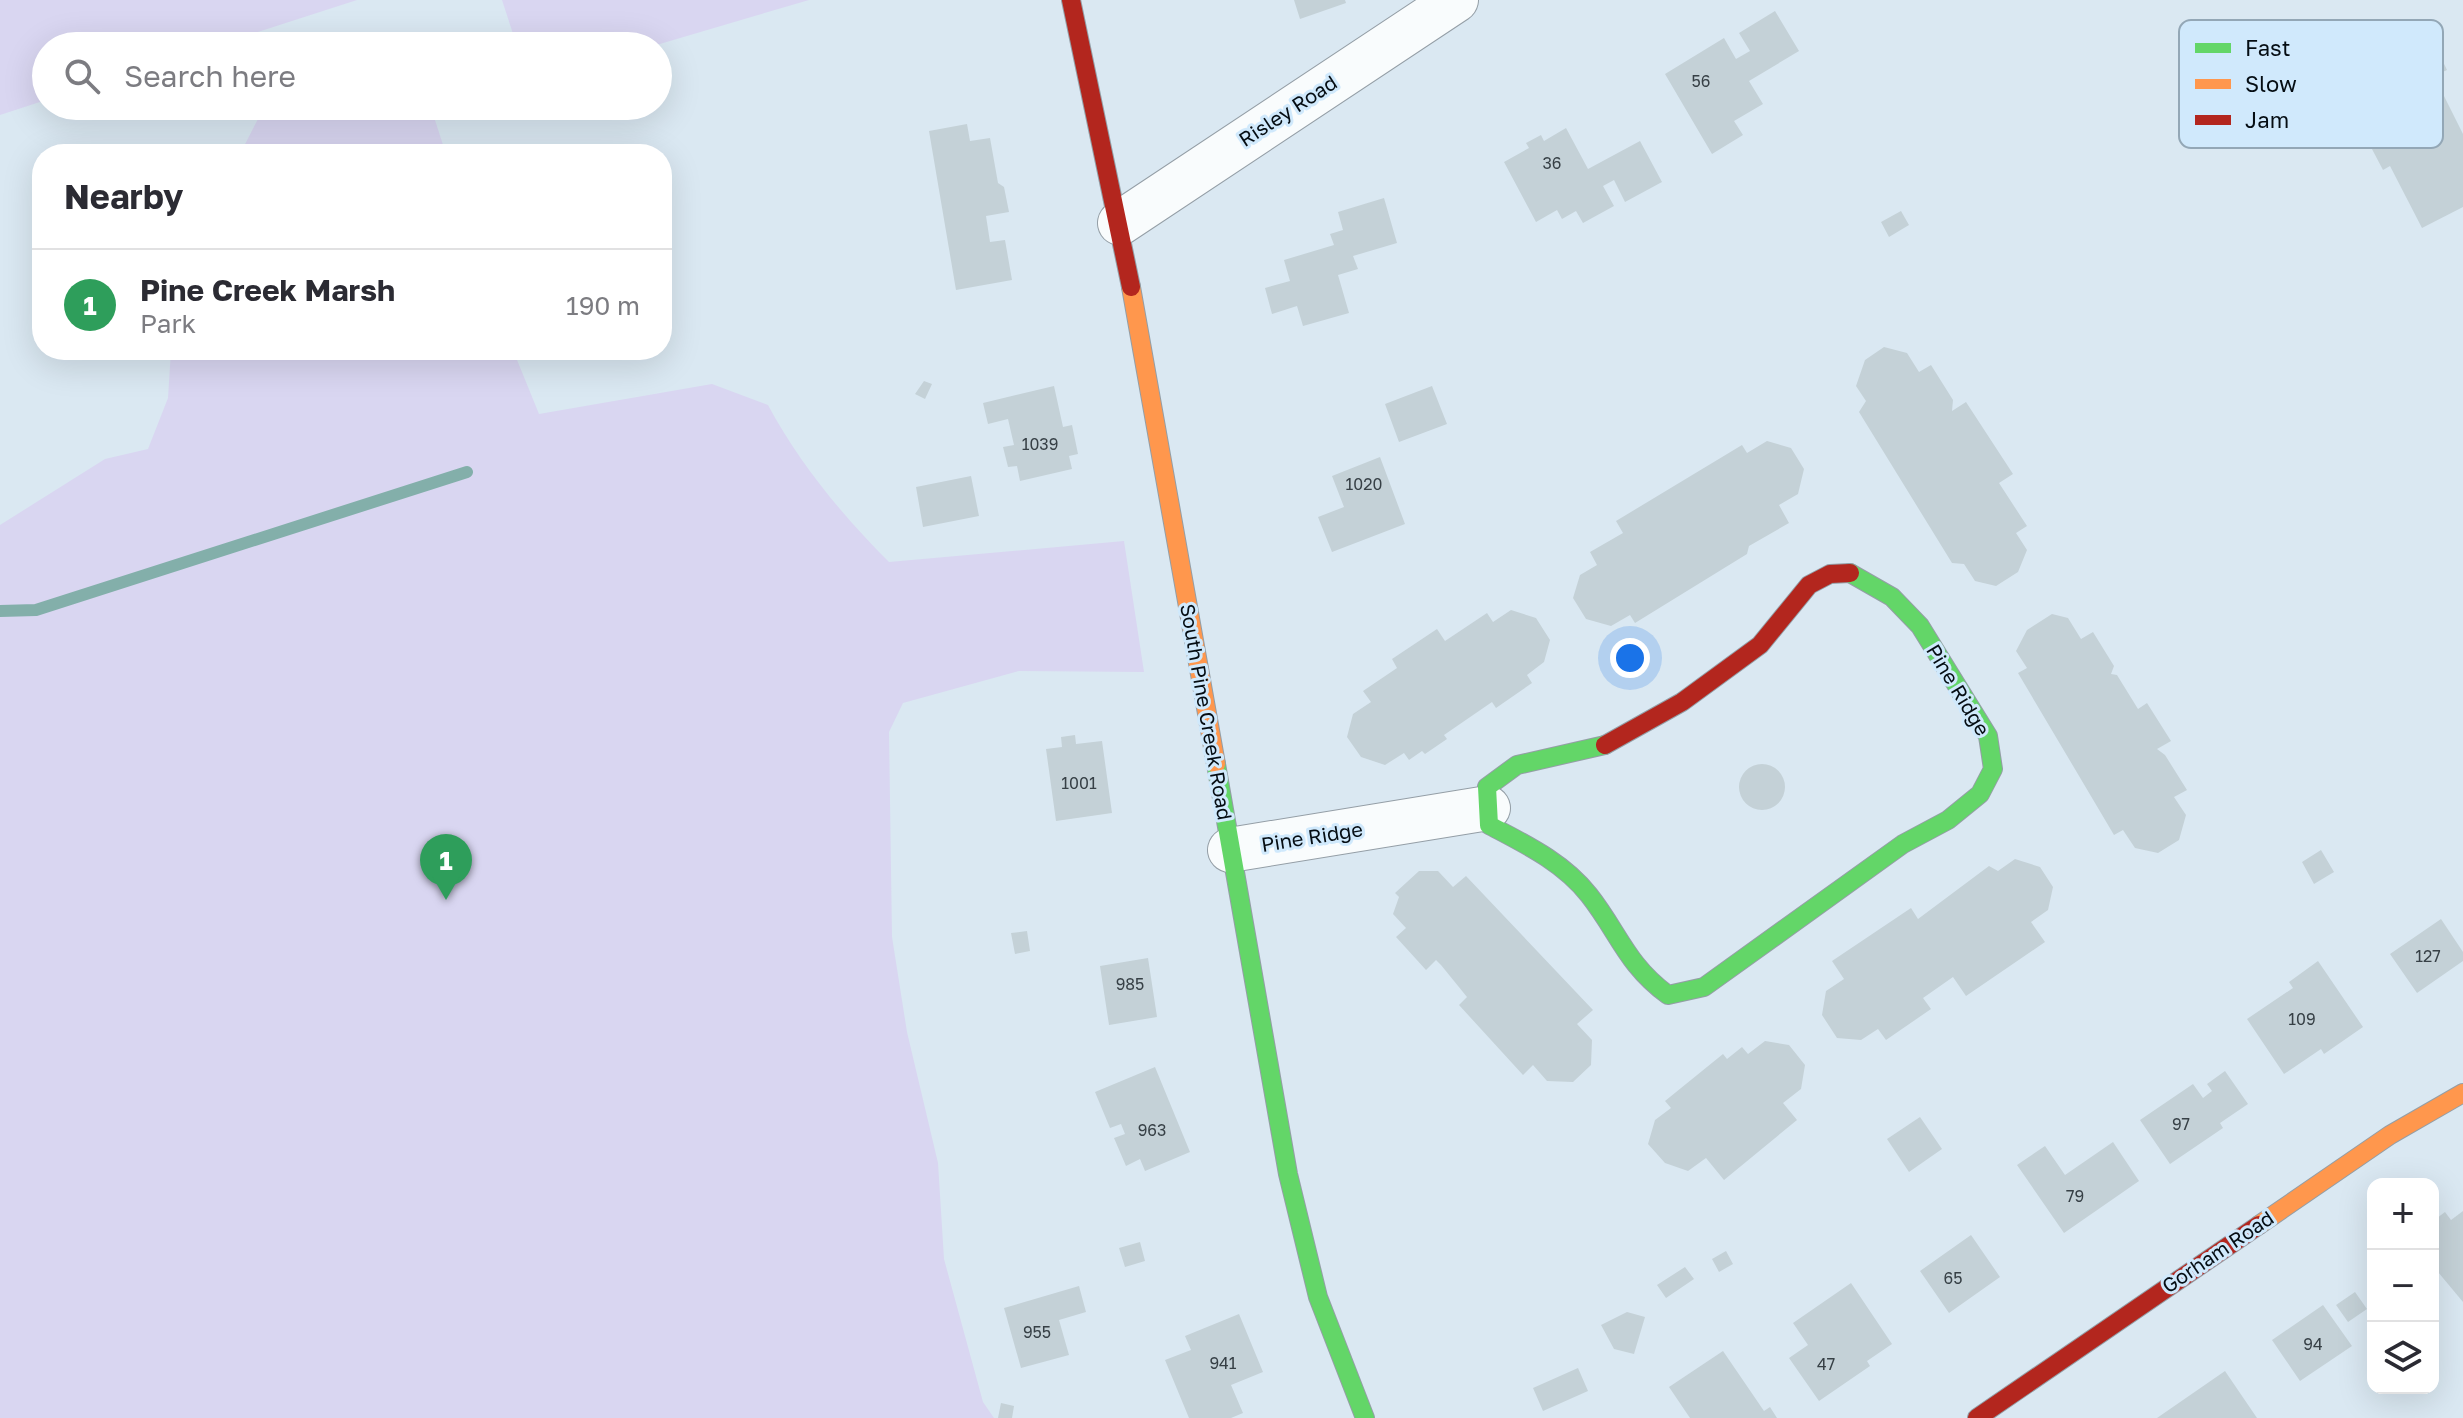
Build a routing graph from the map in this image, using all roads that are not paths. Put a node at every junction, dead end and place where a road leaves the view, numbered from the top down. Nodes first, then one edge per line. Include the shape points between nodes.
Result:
1 (1071, 0) edge
2 (1456, 0) edge
3 (1120, 223) junction
4 (1488, 808) junction
5 (1230, 850) junction
6 (2463, 1093) edge
7 (1365, 1418) edge
8 (1977, 1418) edge

1 - 3 street, South Pine Creek Road
2 - 3 street, Risley Road
3 - 5 street, South Pine Creek Road
4 - 4 street, Pine Ridge via 1487,787 1517,765 1603,746 1682,702 1760,645 1809,585 1830,574 1850,573 1892,597 1920,626 1988,736 1993,769 1980,794 1948,820 1903,844 1704,987 1668,995 1642,976 1588,893 1543,853 1489,825
4 - 5 street, Pine Ridge
5 - 7 street, South Pine Creek Road via 1294,1200 1318,1297
6 - 8 street, Gorham Road via 2390,1135

